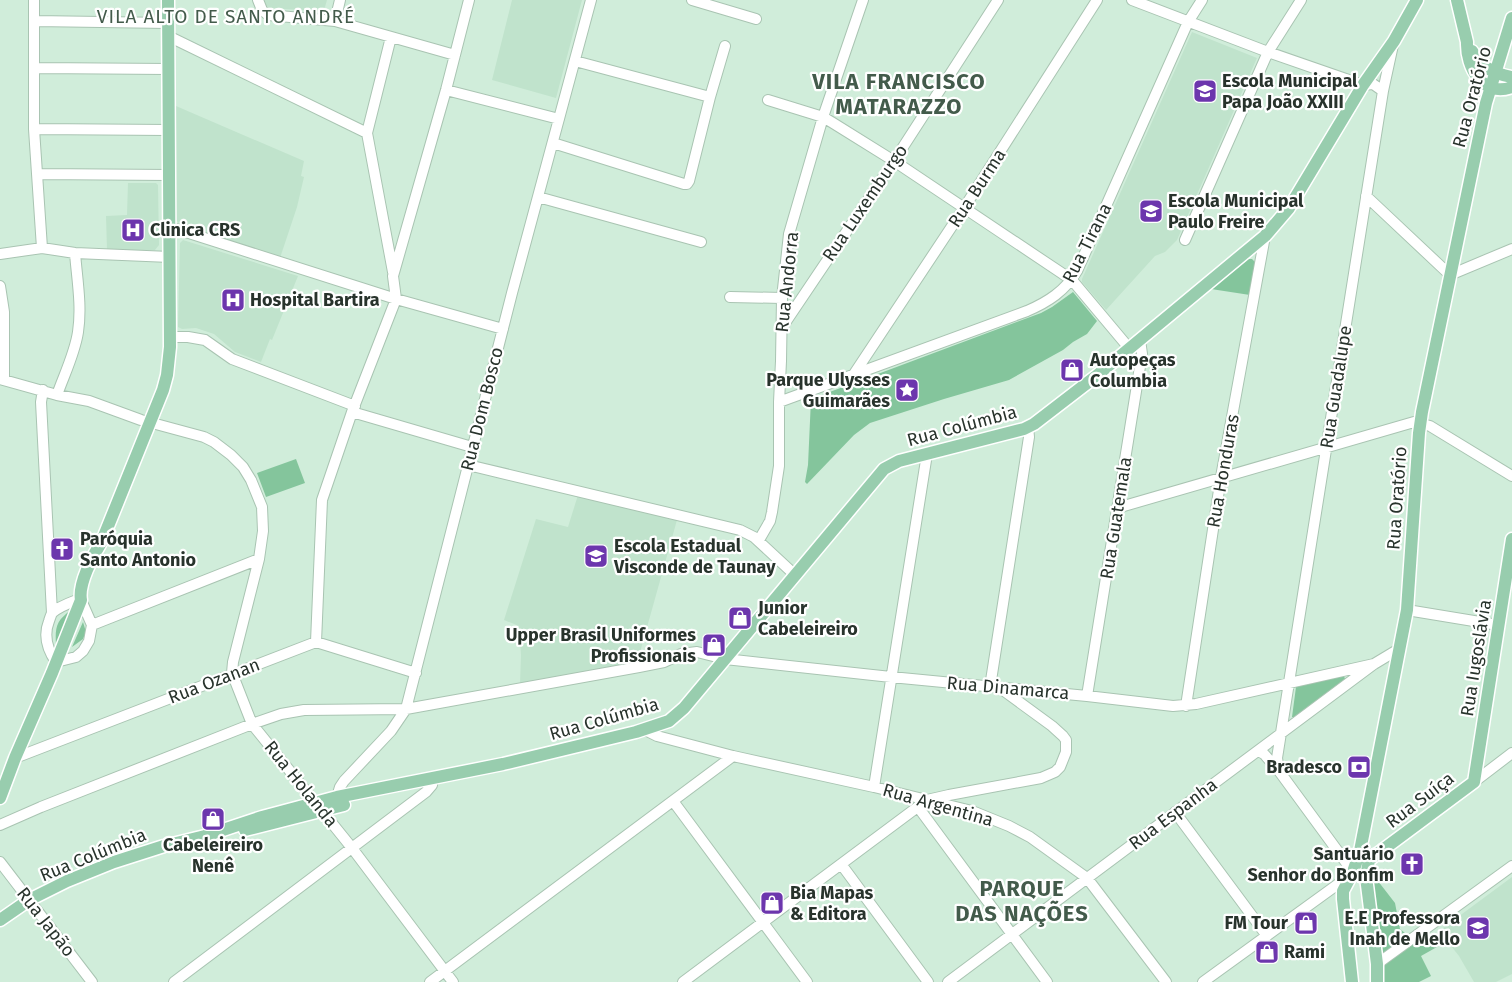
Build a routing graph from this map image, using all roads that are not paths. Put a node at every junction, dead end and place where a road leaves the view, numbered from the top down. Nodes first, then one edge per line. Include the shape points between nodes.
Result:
1 (34, 0) edge
2 (168, 0) edge
3 (258, 0) edge
4 (340, 0) edge
5 (469, 0) edge
6 (591, 0) edge
7 (692, 0) edge
8 (863, 0) edge
9 (998, 0) edge
10 (1097, 0) edge
11 (1132, 0) edge
12 (1202, 0) edge
13 (1301, 0) edge
14 (1417, 0) edge
15 (1457, 0) edge
16 (1512, 18) edge
17 (756, 19) dead end
18 (35, 21) junction
19 (335, 21) junction
20 (1188, 22) junction
21 (168, 29) junction
22 (391, 37) junction
23 (1394, 41) junction
24 (1467, 42) junction
25 (725, 46) dead end
26 (1268, 52) junction
27 (455, 55) junction
28 (575, 61) junction
29 (35, 68) junction
30 (168, 69) junction
31 (1496, 72) junction
32 (1512, 77) edge
33 (1363, 85) junction
34 (1512, 87) edge
35 (1491, 88) junction
36 (446, 90) junction
37 (1383, 91) junction
38 (710, 97) junction
39 (768, 100) dead end
40 (823, 117) junction
41 (559, 119) junction
42 (34, 129) junction
43 (169, 130) junction
44 (368, 134) junction
45 (553, 143) junction
46 (894, 161) junction
47 (37, 174) junction
48 (170, 175) junction
49 (1366, 196) junction
50 (538, 197) junction
51 (964, 208) junction
52 (170, 228) junction
53 (1265, 236) junction
54 (1185, 240) dead end
55 (701, 242) dead end
56 (42, 248) junction
57 (1512, 249) edge
58 (75, 253) junction
59 (0, 254) edge
60 (170, 257) junction
61 (394, 276) junction
62 (1450, 276) junction
63 (1072, 280) junction
64 (0, 286) edge
65 (730, 297) dead end
66 (782, 298) junction
67 (396, 299) junction
68 (503, 329) junction
69 (780, 330) junction
70 (170, 336) junction
71 (1134, 344) junction
72 (854, 374) junction
73 (2, 380) edge
74 (43, 390) junction
75 (57, 395) junction
76 (778, 402) junction
77 (353, 409) junction
78 (150, 422) junction
79 (1420, 422) junction
80 (1028, 427) junction
81 (472, 447) junction
82 (1326, 447) junction
83 (927, 454) junction
84 (468, 466) junction
85 (1512, 476) edge
86 (1221, 477) junction
87 (1117, 508) junction
88 (1512, 539) edge
89 (758, 540) junction
90 (259, 559) junction
91 (795, 575) junction
92 (81, 598) junction
93 (1407, 610) junction
94 (52, 613) junction
95 (92, 625) junction
96 (1498, 625) junction
97 (316, 642) junction
98 (1399, 649) junction
99 (725, 659) junction
100 (56, 662) junction
101 (1374, 664) junction
102 (1345, 670) junction
103 (232, 673) junction
104 (416, 673) junction
105 (891, 677) junction
106 (1289, 683) junction
107 (1348, 684) junction
108 (995, 687) junction
109 (1087, 696) junction
110 (1186, 706) junction
111 (406, 709) junction
112 (663, 723) junction
113 (252, 724) junction
114 (646, 730) junction
115 (1281, 734) junction
116 (677, 740) junction
117 (1258, 751) junction
118 (720, 752) junction
119 (1512, 753) edge
120 (733, 756) junction
121 (15, 758) junction
122 (715, 769) junction
123 (1279, 771) junction
124 (433, 781) junction
125 (1474, 782) junction
126 (874, 787) junction
127 (337, 797) junction
128 (0, 798) edge
129 (927, 800) junction
130 (672, 801) junction
131 (322, 807) junction
132 (918, 808) junction
133 (1175, 812) junction
134 (0, 826) edge
135 (352, 848) junction
136 (1369, 860) junction
137 (0, 862) edge
138 (841, 864) junction
139 (1512, 866) edge
140 (1353, 872) junction
141 (1087, 878) junction
142 (29, 900) junction
143 (0, 920) edge
144 (762, 923) junction
145 (1011, 935) junction
146 (1267, 936) junction
147 (1377, 964) junction
148 (444, 970) junction
149 (92, 982) edge
150 (174, 982) edge
151 (430, 982) edge
152 (453, 982) edge
153 (683, 982) edge
154 (807, 982) edge
155 (928, 982) edge
156 (948, 982) edge
157 (1047, 982) edge
158 (1166, 982) edge
159 (1203, 982) edge
160 (1352, 982) edge
161 (1378, 982) edge

1 - 18 street
2 - 21 main road
3 - 19 street via 266,14 274,17
4 - 19 street
5 - 27 street
6 - 28 street, Rua Dom Bosco
7 - 17 street
8 - 40 street, Rua Andorra
9 - 46 street, Rua Luxemburgo
10 - 51 street, Rua Burma
11 - 20 street
12 - 20 street, Rua Tirana
13 - 26 street
14 - 23 main road, Rua Colúmbia
15 - 24 main road
16 - 31 main road, Rua Oratório
18 - 21 street
18 - 29 street
19 - 22 street
20 - 26 street
20 - 63 street, Rua Tirana
21 - 30 main road
21 - 44 street
22 - 27 street
22 - 44 street
23 - 33 main road, Rua Colúmbia
23 - 37 street, Rua Guadalupe
24 - 31 main road via 1478,62
24 - 35 main road via 1475,72
25 - 38 street
26 - 33 street
26 - 54 street
27 - 36 street
28 - 38 street
28 - 41 street, Rua Dom Bosco
29 - 30 street
29 - 42 street
30 - 43 main road
31 - 32 main road
31 - 35 main road, Rua Oratório
33 - 37 street via 1373,84
33 - 53 main road, Rua Colúmbia via 1289,208
34 - 35 main road
35 - 62 main road, Rua Oratório
36 - 41 street
36 - 61 street
37 - 49 street, Rua Guadalupe
38 - 45 street via 689,181 684,184
39 - 40 street
40 - 46 street
40 - 66 street, Rua Andorra via 789,234
41 - 45 street, Rua Dom Bosco
42 - 43 street
42 - 47 street
43 - 48 main road
44 - 61 street
45 - 50 street, Rua Dom Bosco
46 - 51 street
46 - 69 street, Rua Luxemburgo
47 - 48 street
47 - 56 street
48 - 52 main road
49 - 62 street
49 - 82 street, Rua Guadalupe
50 - 55 street
50 - 68 street, Rua Dom Bosco
51 - 63 street
51 - 72 street, Rua Burma
52 - 60 main road
52 - 67 street
53 - 71 main road, Rua Colúmbia
53 - 86 street, Rua Honduras
56 - 58 street
56 - 59 street
57 - 62 street
58 - 60 street
58 - 75 street via 78,331
60 - 70 main road
61 - 67 street
62 - 79 main road, Rua Oratório
63 - 71 street
63 - 72 street, Rua Tirana via 1058,294 1037,307
64 - 73 street via 4,312
65 - 66 street
66 - 69 street, Rua Andorra
67 - 68 street
67 - 77 street
68 - 81 street, Rua Dom Bosco
69 - 76 street, Rua Andorra
70 - 77 street via 205,340 232,359
70 - 78 main road via 166,380
71 - 80 main road, Rua Colúmbia
71 - 87 street, Rua Guatemala via 1142,354
72 - 76 street, Rua Tirana
73 - 74 street
74 - 75 street
74 - 94 street
75 - 78 street via 89,401
76 - 89 street, Rua Andorra via 779,466 774,503 770,521
77 - 81 street
77 - 97 street via 322,500
78 - 90 street via 214,442 243,467 262,507
78 - 92 main road
79 - 82 street via 1409,422
79 - 85 street
79 - 93 main road, Rua Oratório
80 - 83 main road, Rua Colúmbia
80 - 108 street
81 - 84 street, Rua Dom Bosco
82 - 86 street
82 - 106 street, Rua Guadalupe
83 - 91 main road, Rua Colúmbia via 899,461 884,469
83 - 105 street
84 - 89 street via 733,527
84 - 104 street, Rua Dom Bosco
86 - 87 street
86 - 110 street, Rua Honduras
87 - 109 street, Rua Guatemala
88 - 96 main road, Rua Iugoslávia
89 - 91 street
90 - 95 street
90 - 103 street
91 - 99 main road, Rua Colúmbia
92 - 94 street
92 - 95 street
92 - 100 main road
93 - 96 street
93 - 98 main road, Rua Oratório
94 - 100 street via 46,636
95 - 100 street via 83,651 76,657
96 - 125 main road, Rua Iugoslávia
97 - 103 street, Rua Ozanan
97 - 104 street
98 - 101 street, Rua Espanha
98 - 140 main road, Rua Oratório via 1360,851
99 - 105 street, Rua Dinamarca
99 - 111 street, Rua Dinamarca via 691,652 664,662
99 - 112 main road, Rua Colúmbia via 684,708
100 - 121 main road
101 - 102 street, Rua Dinamarca
101 - 107 street, Rua Espanha
102 - 106 street, Rua Dinamarca
102 - 107 street
103 - 113 street, Rua Holanda
103 - 121 street, Rua Ozanan
104 - 111 street, Rua Dom Bosco
105 - 108 street, Rua Dinamarca
105 - 126 street
106 - 110 street, Rua Dinamarca
106 - 115 street, Rua Guadalupe
107 - 115 street, Rua Espanha
108 - 109 street, Rua Dinamarca
108 - 129 street via 1063,736 1066,752 1060,767 1041,778
109 - 110 street, Rua Dinamarca
111 - 113 street, Rua Dinamarca via 304,710
111 - 127 street, Rua Dom Bosco via 391,731 344,781
112 - 114 main road, Rua Colúmbia
112 - 116 street
113 - 131 street, Rua Holanda
113 - 134 street, Rua Dinamarca
114 - 116 street, Rua Argentina
114 - 124 main road, Rua Colúmbia
115 - 117 street, Rua Espanha
115 - 123 street, Rua Guadalupe
116 - 118 street, Rua Argentina
117 - 123 street
117 - 133 street, Rua Espanha
118 - 120 street, Rua Argentina
118 - 122 street
119 - 125 street, Rua Suíça
120 - 122 street
120 - 126 street, Rua Argentina
121 - 128 main road
122 - 130 street
123 - 140 street
124 - 127 main road, Rua Colúmbia
124 - 131 main road, Rua Colúmbia
124 - 135 street via 426,792
125 - 136 main road, Rua Suíça
126 - 129 street, Rua Argentina
127 - 131 main road, Rua Colúmbia
129 - 132 street
129 - 141 street, Rua Argentina via 995,819 1022,832
130 - 144 street
130 - 148 street
131 - 135 street, Rua Holanda
131 - 142 main road, Rua Colúmbia via 262,817 164,846 114,862
132 - 138 street
132 - 145 street
133 - 141 street, Rua Espanha
133 - 146 street
135 - 148 street, Rua Holanda
135 - 150 street
136 - 140 street, Rua Suíça
136 - 147 main road via 1366,876
137 - 142 street, Rua Japão
138 - 144 street
138 - 155 street
139 - 147 street
140 - 146 street, Rua Suíça
140 - 160 main road, Rua Oratório via 1343,891
141 - 145 street, Rua Espanha
141 - 158 street, Rua Argentina
142 - 143 main road, Rua Colúmbia
142 - 149 street, Rua Japão
144 - 153 street
144 - 154 street
145 - 156 street, Rua Espanha
145 - 157 street
146 - 159 street, Rua Suíça
147 - 161 main road
148 - 151 street
148 - 152 street, Rua Holanda

